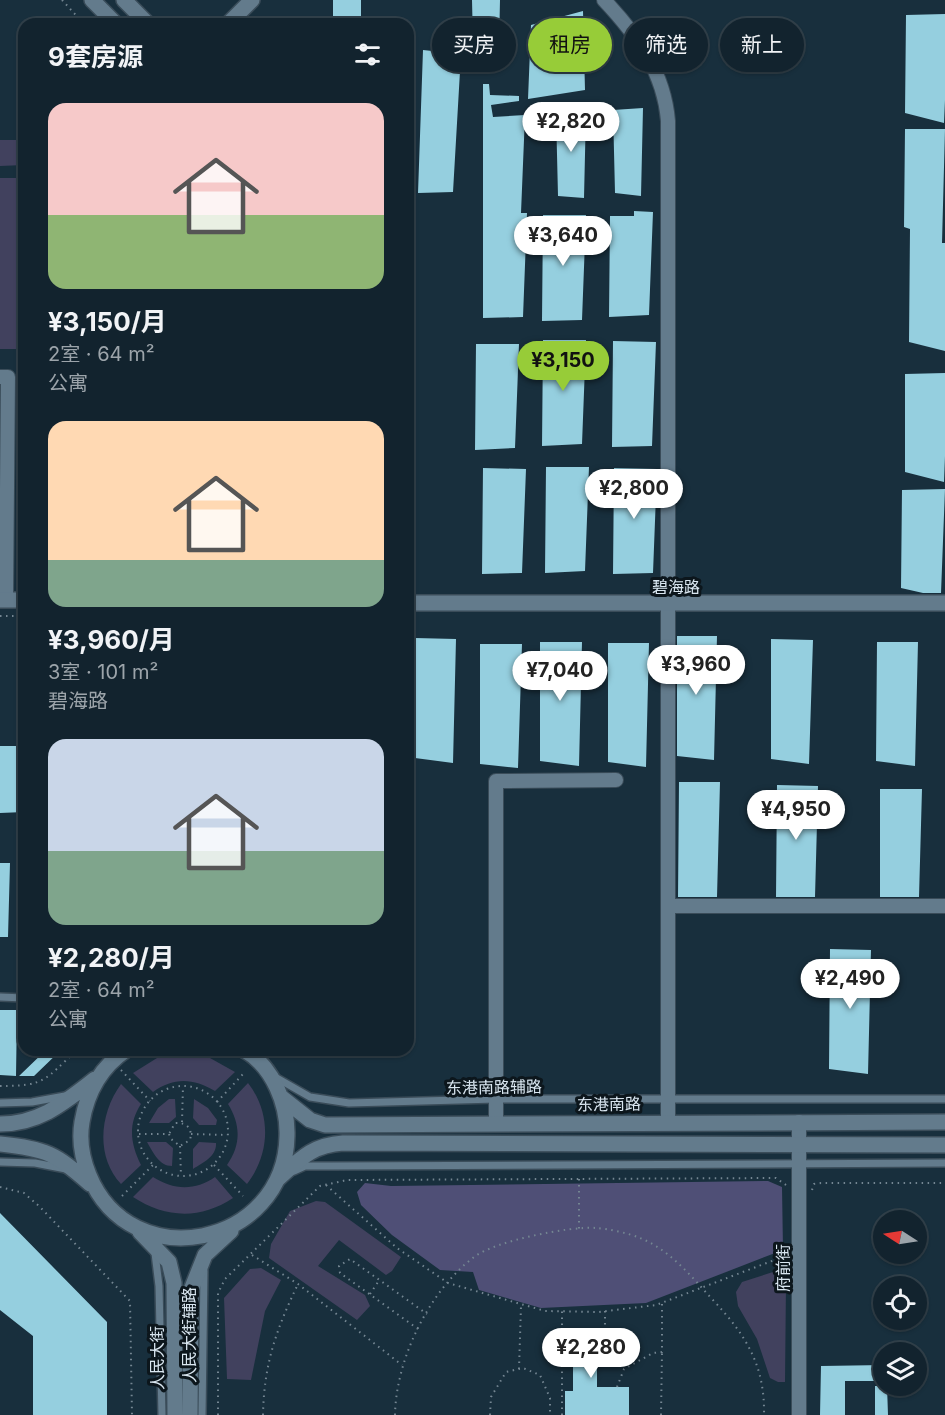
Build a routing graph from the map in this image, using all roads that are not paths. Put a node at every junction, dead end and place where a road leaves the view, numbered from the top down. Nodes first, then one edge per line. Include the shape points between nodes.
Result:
1 (92, 0) edge
2 (124, 0) edge
3 (252, 0) edge
4 (604, 0) edge
5 (110, 18) edge
6 (142, 18) edge
7 (234, 18) edge
8 (0, 376) edge
9 (3, 541) edge
10 (3, 600) edge
11 (414, 603) edge
12 (945, 603) edge
13 (669, 605) junction
14 (616, 780) dead end
15 (668, 906) junction
16 (945, 906) edge
17 (0, 997) edge
18 (18, 998) edge
19 (117, 1056) edge
20 (251, 1056) edge
21 (267, 1072) junction
22 (98, 1077) junction
23 (77, 1094) junction
24 (281, 1097) junction
25 (496, 1099) junction
26 (668, 1099) junction
27 (945, 1099) edge
28 (0, 1103) edge
29 (668, 1122) junction
30 (799, 1122) junction
31 (945, 1122) edge
32 (0, 1124) edge
33 (496, 1124) junction
34 (0, 1144) edge
35 (799, 1145) junction
36 (945, 1145) edge
37 (0, 1162) edge
38 (945, 1163) edge
39 (799, 1165) junction
40 (77, 1172) junction
41 (278, 1179) junction
42 (94, 1187) junction
43 (242, 1221) junction
44 (133, 1226) junction
45 (154, 1244) junction
46 (205, 1255) junction
47 (162, 1415) edge
48 (174, 1415) edge
49 (190, 1415) edge
50 (202, 1415) edge
51 (799, 1415) edge

1 - 5 main road
2 - 6 main road
3 - 7 main road
4 - 13 street via 642,46 659,77 667,105
8 - 9 street via 8,376
9 - 10 street
11 - 13 main road, 碧海路
12 - 13 main road, 碧海路
13 - 15 street
14 - 25 street via 496,781
15 - 16 street
15 - 26 street
17 - 18 lane
19 - 22 main road
20 - 21 main road
21 - 24 main road
21 - 25 lane, 东港南路辅路 via 310,1097 350,1103
22 - 23 main road
22 - 42 main road via 85,1104 80,1134 84,1161
23 - 28 lane
23 - 32 main road via 37,1119
24 - 33 main road, 东港南路 via 310,1120 325,1125
24 - 41 main road via 288,1124 287,1152
25 - 26 lane, 东港南路辅路
25 - 33 street
26 - 27 lane, 东港南路辅路
26 - 29 street
29 - 30 main road, 东港南路
29 - 33 main road, 东港南路
30 - 31 main road, 东港南路
30 - 35 street, 府前街
34 - 40 main road via 52,1154
35 - 36 main road
35 - 39 street, 府前街
35 - 41 main road via 324,1144 307,1153
37 - 40 lane via 35,1162
38 - 39 lane
39 - 41 lane via 305,1166
39 - 51 street, 府前街
40 - 42 main road
41 - 43 main road via 264,1202
42 - 44 main road, 人民大街 via 111,1209
43 - 44 main road via 216,1234 189,1239 161,1236
43 - 46 main road
44 - 45 main road, 人民大街
45 - 47 lane, 人民大街辅路 via 159,1286
45 - 48 main road, 人民大街 via 169,1262 174,1283
46 - 49 main road via 191,1290
46 - 50 lane, 人民大街辅路

